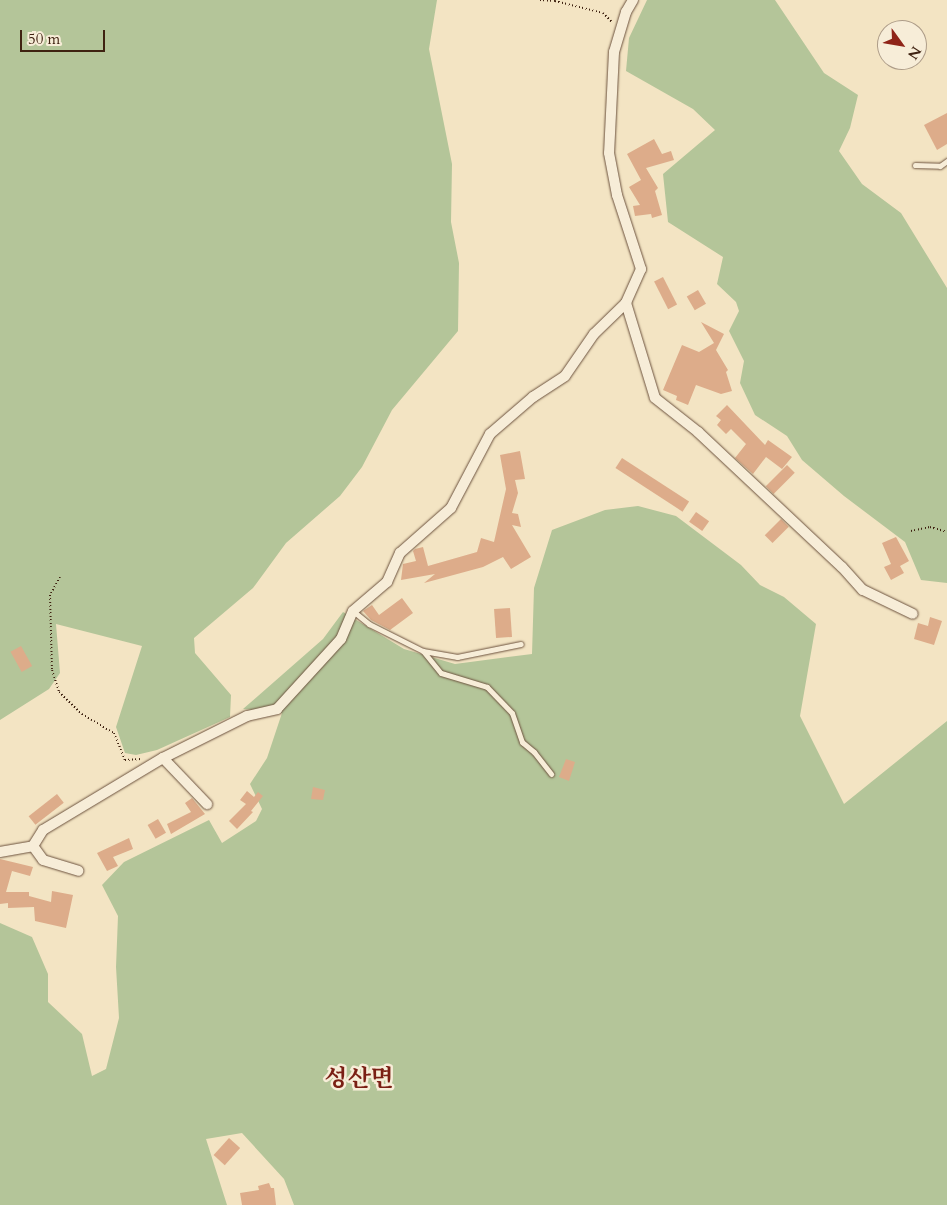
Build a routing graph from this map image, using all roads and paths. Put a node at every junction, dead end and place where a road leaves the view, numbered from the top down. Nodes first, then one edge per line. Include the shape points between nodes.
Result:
1 (540, 0) edge
2 (633, 0) edge
3 (620, 30) junction
4 (947, 161) edge
5 (915, 166) dead end
6 (626, 303) junction
7 (911, 531) dead end
8 (947, 532) edge
9 (60, 577) dead end
10 (353, 611) junction
11 (913, 614) dead end
12 (522, 644) dead end
13 (423, 651) junction
14 (163, 758) junction
15 (144, 759) dead end
16 (551, 774) dead end
17 (207, 804) dead end
18 (33, 846) junction
19 (0, 852) edge
20 (78, 871) dead end

1 - 3 path via 603,14
2 - 3 street
3 - 6 street via 614,52 609,153 617,195 641,269
4 - 5 lane via 940,166
6 - 10 street via 594,334 566,376 533,397 490,434 451,508 400,553 387,582
6 - 11 street via 655,398 698,432 863,590
7 - 8 path via 930,527
9 - 15 path via 50,595 52,670 59,692 82,714 114,733 125,760
10 - 13 lane via 369,624
10 - 14 street via 340,639 277,708 247,716
12 - 13 lane via 457,657
13 - 16 lane via 441,673 487,687 512,712 522,742
14 - 17 street
14 - 18 street via 43,830
18 - 19 street
18 - 20 street via 43,860

